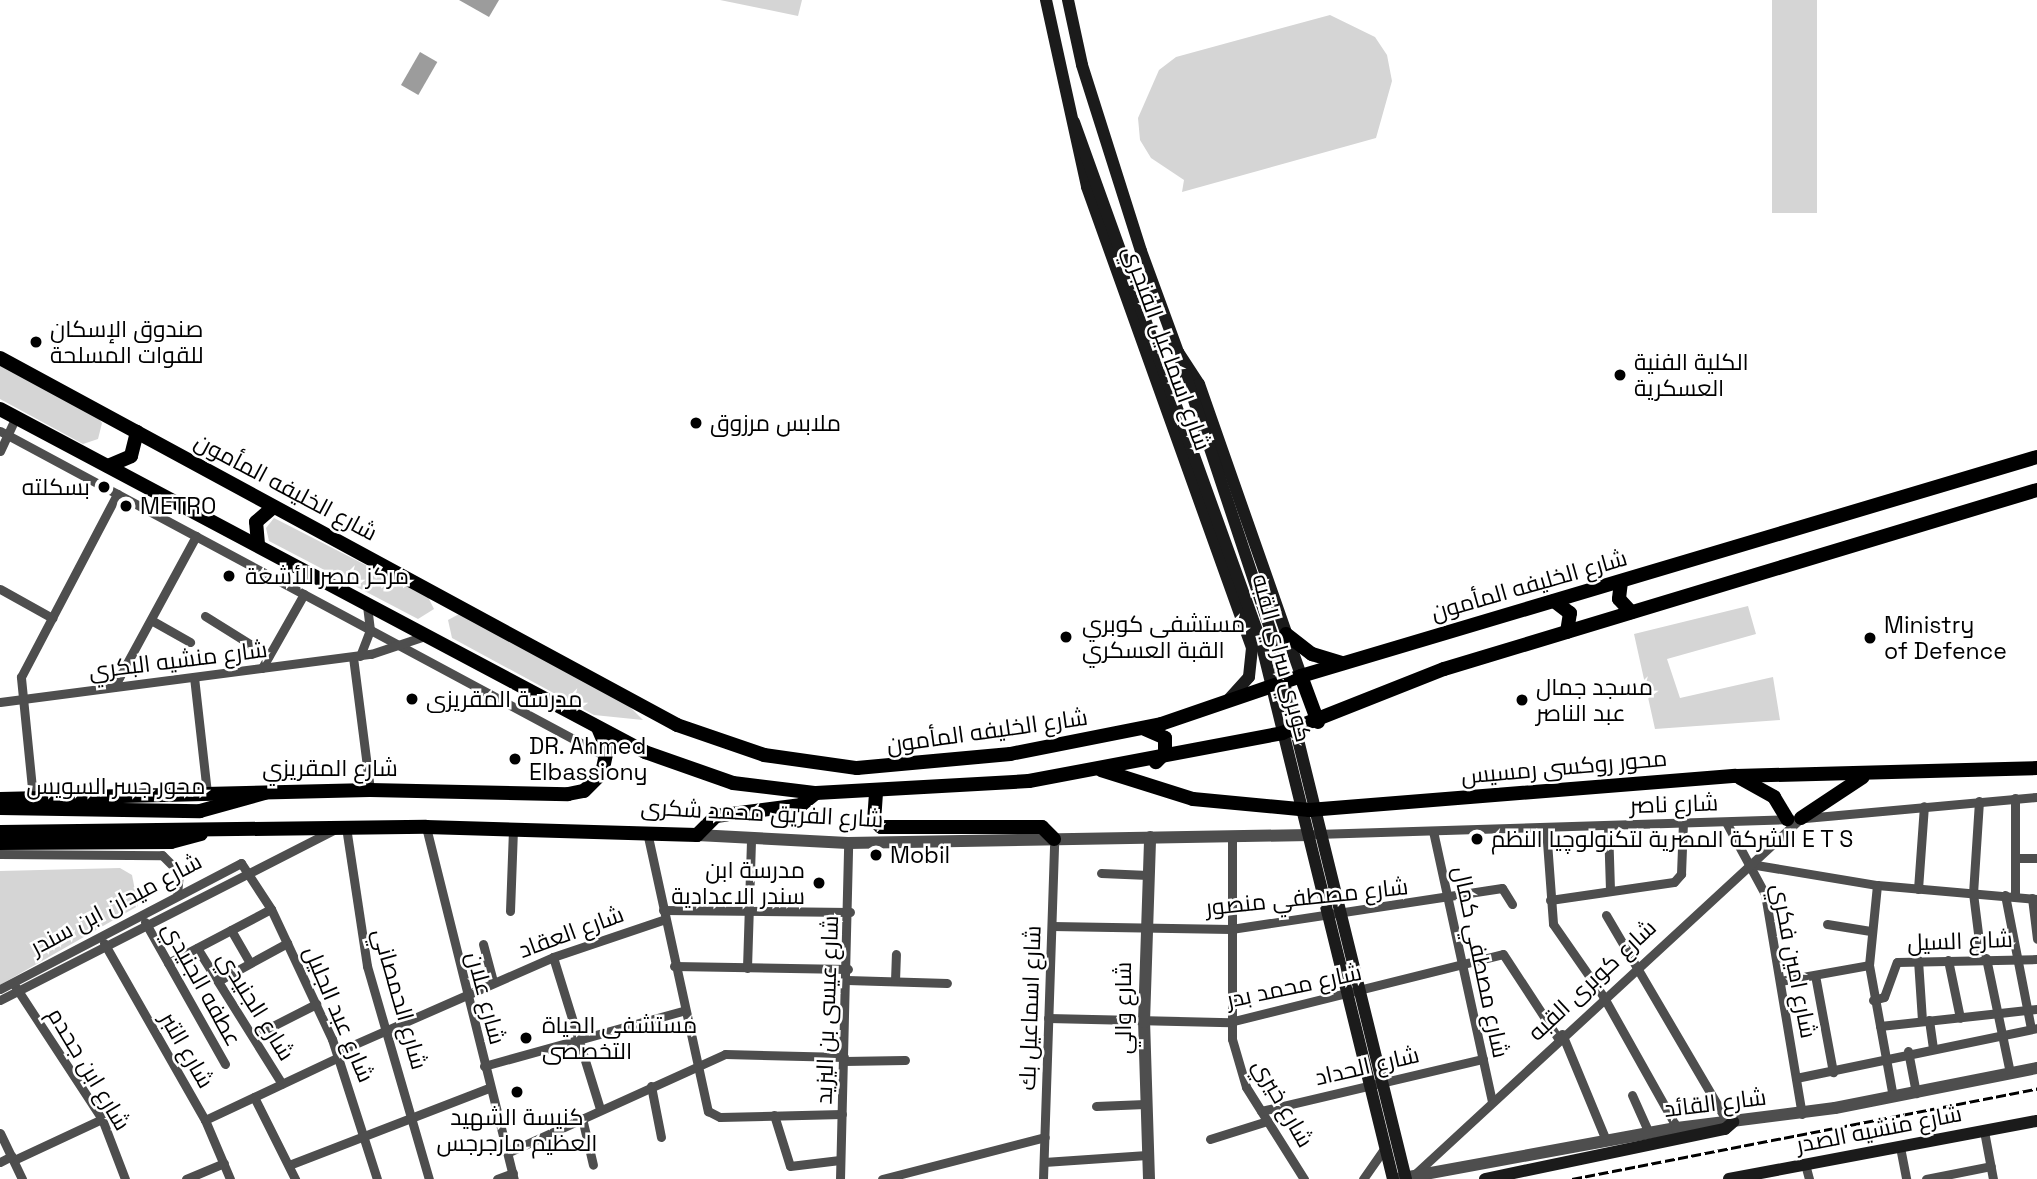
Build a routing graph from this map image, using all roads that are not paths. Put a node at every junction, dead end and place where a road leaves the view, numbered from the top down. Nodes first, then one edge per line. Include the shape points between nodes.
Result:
1 (1046, 0) edge
2 (1068, 0) edge
3 (1074, 122) junction
4 (1178, 352) junction
5 (0, 358) edge
6 (0, 409) edge
7 (16, 418) junction
8 (137, 432) junction
9 (4, 433) edge
10 (1205, 434) junction
11 (1178, 443) junction
12 (0, 450) edge
13 (2037, 457) edge
14 (108, 466) junction
15 (2037, 490) edge
16 (117, 494) junction
17 (274, 507) junction
18 (196, 536) junction
19 (258, 544) junction
20 (1621, 582) junction
21 (0, 589) edge
22 (304, 594) junction
23 (1554, 601) junction
24 (367, 603) junction
25 (1278, 612) junction
26 (1631, 612) junction
27 (205, 616) dead end
28 (52, 618) junction
29 (151, 620) junction
30 (1245, 625) junction
31 (370, 630) junction
32 (1567, 632) junction
33 (1286, 634) junction
34 (428, 635) junction
35 (190, 642) dead end
36 (401, 647) junction
37 (269, 656) junction
38 (357, 656) junction
39 (1343, 663) junction
40 (262, 668) junction
41 (1301, 676) junction
42 (194, 677) junction
43 (114, 687) junction
44 (19, 699) junction
45 (1229, 699) junction
46 (0, 702) edge
47 (1318, 722) junction
48 (597, 726) junction
49 (1143, 729) junction
50 (607, 758) junction
51 (1156, 761) junction
52 (2037, 768) edge
53 (1101, 770) junction
54 (1736, 776) junction
55 (1864, 776) junction
56 (370, 790) junction
57 (270, 791) junction
58 (207, 792) junction
59 (816, 793) junction
60 (876, 793) junction
61 (33, 797) junction
62 (2037, 797) edge
63 (2015, 798) junction
64 (1979, 801) junction
65 (1, 805) edge
66 (1924, 806) junction
67 (1794, 818) junction
68 (1726, 822) junction
69 (1683, 823) junction
70 (1608, 826) junction
71 (341, 827) junction
72 (426, 827) junction
73 (513, 828) junction
74 (1546, 828) junction
75 (212, 829) junction
76 (646, 830) junction
77 (1433, 831) junction
78 (0, 832) edge
79 (697, 835) junction
80 (1310, 835) junction
81 (1232, 836) junction
82 (1150, 837) junction
83 (751, 839) junction
84 (1054, 839) junction
85 (0, 843) edge
86 (848, 843) junction
87 (0, 854) edge
88 (2015, 858) junction
89 (2037, 858) edge
90 (1750, 864) junction
91 (248, 872) junction
92 (1101, 873) dead end
93 (1148, 875) junction
94 (1877, 885) junction
95 (1918, 889) junction
96 (1610, 891) junction
97 (177, 893) junction
98 (1973, 893) junction
99 (2010, 896) junction
100 (2035, 898) edge
101 (1447, 900) junction
102 (1550, 900) junction
103 (1512, 904) dead end
104 (271, 909) junction
105 (510, 911) dead end
106 (749, 911) junction
107 (850, 912) junction
108 (664, 914) junction
109 (1606, 915) dead end
110 (1329, 918) junction
111 (145, 922) junction
112 (1827, 924) dead end
113 (1052, 926) junction
114 (1145, 928) junction
115 (1231, 929) junction
116 (231, 930) junction
117 (1870, 931) junction
118 (2037, 939) edge
119 (104, 943) junction
120 (287, 943) junction
121 (484, 944) dead end
122 (197, 948) junction
123 (896, 954) dead end
124 (553, 957) junction
125 (1983, 958) junction
126 (2019, 959) junction
127 (2037, 959) edge
128 (1918, 960) junction
129 (1948, 960) junction
130 (168, 963) junction
131 (250, 963) junction
132 (1637, 963) junction
133 (1869, 965) junction
134 (674, 966) junction
135 (1462, 967) junction
136 (747, 968) junction
137 (848, 969) junction
138 (1815, 975) junction
139 (848, 980) junction
140 (218, 981) junction
141 (895, 981) junction
142 (1780, 981) junction
143 (493, 982) junction
144 (947, 983) dead end
145 (15, 986) junction
146 (0, 989) edge
147 (465, 994) junction
148 (1347, 994) junction
149 (1603, 996) junction
150 (0, 1000) edge
151 (1874, 1000) junction
152 (316, 1004) junction
153 (2032, 1009) edge
154 (682, 1011) junction
155 (1997, 1014) junction
156 (1048, 1018) junction
157 (1960, 1018) junction
158 (1926, 1021) junction
159 (1144, 1022) junction
160 (1230, 1022) junction
161 (1880, 1026) junction
162 (389, 1027) junction
163 (2034, 1029) edge
164 (2002, 1035) junction
165 (253, 1036) junction
166 (1560, 1036) junction
167 (575, 1041) junction
168 (1933, 1047) junction
169 (1908, 1051) junction
170 (338, 1055) junction
171 (1885, 1055) junction
172 (844, 1059) junction
173 (1483, 1059) junction
174 (905, 1060) dead end
175 (225, 1064) dead end
176 (484, 1066) junction
177 (694, 1067) junction
178 (2037, 1068) edge
179 (1833, 1072) junction
180 (2010, 1073) junction
181 (1796, 1077) junction
182 (282, 1084) junction
183 (1371, 1085) junction
184 (651, 1086) junction
185 (489, 1088) junction
186 (1916, 1093) junction
187 (1632, 1095) dead end
188 (254, 1097) junction
189 (1893, 1097) junction
190 (1492, 1101) junction
191 (1145, 1104) junction
192 (1096, 1106) dead end
193 (600, 1109) junction
194 (1261, 1111) junction
195 (842, 1114) junction
196 (1802, 1114) junction
197 (774, 1115) junction
198 (412, 1117) junction
199 (582, 1118) junction
200 (102, 1119) junction
201 (205, 1120) junction
202 (1267, 1121) junction
203 (2037, 1121) edge
204 (1730, 1122) junction
205 (1677, 1128) junction
206 (1984, 1131) junction
207 (1649, 1132) junction
208 (0, 1133) edge
209 (365, 1136) junction
210 (661, 1137) dead end
211 (1045, 1137) junction
212 (1210, 1139) dead end
213 (1606, 1140) junction
214 (1900, 1147) junction
215 (1385, 1148) junction
216 (507, 1153) junction
217 (1147, 1155) junction
218 (13, 1158) junction
219 (840, 1160) junction
220 (0, 1162) edge
221 (1044, 1162) junction
222 (224, 1163) junction
223 (1805, 1164) junction
224 (289, 1165) junction
225 (593, 1166) dead end
226 (1991, 1166) junction
227 (514, 1176) edge
228 (1489, 1177) edge
229 (1403, 1178) edge
230 (22, 1179) edge
231 (125, 1179) edge
232 (186, 1179) edge
233 (230, 1179) edge
234 (295, 1179) edge
235 (377, 1179) edge
236 (429, 1179) edge
237 (497, 1179) edge
238 (840, 1179) edge
239 (882, 1179) edge
240 (1043, 1179) edge
241 (1149, 1179) edge
242 (1304, 1179) edge
243 (1363, 1179) edge
244 (1729, 1179) edge
245 (1809, 1179) edge
246 (1906, 1179) edge
247 (1926, 1179) edge
248 (1993, 1179) edge

1 - 3 main road, شارع اسماعيل الفنجري
2 - 4 main road, شارع اسماعيل الفنجري via 1110,157
3 - 11 main road, شارع اسماعيل الفنجري via 1087,187
3 - 229 main road, كوبري سراي القبه via 1261,642
4 - 10 main road, كوبري سراي القبه
4 - 25 main road, شارع اسماعيل الفنجري via 1199,384
5 - 8 main road, شارع الخليفه المأمون
6 - 7 main road, شارع الخليفه المأمون
7 - 9 street
7 - 14 main road, شارع الخليفه المأمون
8 - 14 main road via 131,456
8 - 17 main road, شارع الخليفه المأمون
9 - 12 street
9 - 16 street
10 - 11 main road via 1190,433
10 - 229 main road, كوبري سراي القبه via 1276,650
11 - 30 main road, شارع اسماعيل الفنجري
13 - 20 main road, شارع الخليفه المأمون
14 - 19 main road, شارع الخليفه المأمون
15 - 26 main road, شارع الخليفه المأمون
16 - 18 street
16 - 28 street
17 - 19 main road via 256,522
17 - 49 main road, شارع الخليفه المأمون via 677,725 764,755 825,766 903,768
18 - 22 street
18 - 29 street
19 - 24 main road, شارع الخليفه المأمون
20 - 23 main road, شارع الخليفه المأمون
20 - 26 main road via 1619,599
21 - 28 street
22 - 31 street
22 - 37 street
23 - 32 main road via 1570,613
23 - 39 main road, شارع الخليفه المأمون
24 - 31 street
24 - 34 main road, شارع الخليفه المأمون
25 - 30 main road via 1264,626
25 - 33 main road, شارع اسماعيل الفنجري
26 - 32 main road, شارع الخليفه المأمون
27 - 37 street
28 - 44 street via 21,677
29 - 35 street
29 - 43 street
30 - 45 main road, شارع اسماعيل الفنجري via 1252,667
31 - 36 street
31 - 38 street
32 - 47 main road, شارع الخليفه المأمون via 1430,674
33 - 39 main road via 1312,654
33 - 41 main road, شارع اسماعيل الفنجري
34 - 36 street, شارع منشيه البكري
34 - 48 main road, شارع الخليفه المأمون
36 - 38 street, شارع منشيه البكري
36 - 50 street
37 - 40 street
38 - 40 street, شارع منشيه البكري
38 - 56 street
39 - 41 main road, شارع الخليفه المأمون
40 - 42 street, شارع منشيه البكري
41 - 45 main road, شارع الخليفه المأمون
41 - 47 main road
42 - 43 street, شارع منشيه البكري
42 - 58 street
43 - 44 street, شارع منشيه البكري
44 - 46 street, شارع منشيه البكري
44 - 61 street
45 - 49 main road, شارع الخليفه المأمون
47 - 51 main road, شارع الخليفه المأمون
48 - 50 main road
48 - 59 main road, شارع الخليفه المأمون via 713,777
49 - 51 main road via 1165,738 1165,752
50 - 56 main road, شارع المقريزي via 597,780 576,793
51 - 53 main road, شارع الخليفه المأمون
52 - 55 main road, محور روكسى رمسيس
53 - 54 main road, محور روكسى رمسيس via 1194,799 1309,810
53 - 60 main road, شارع الخليفه المأمون
54 - 55 main road, محور روكسى رمسيس
54 - 67 main road via 1767,791
55 - 67 main road
56 - 57 main road, شارع المقريزي
57 - 58 main road, شارع المقريزي
57 - 65 main road, محور جسر السويس via 200,811
58 - 61 main road, شارع المقريزي
59 - 60 main road, شارع الخليفه المأمون
59 - 79 main road via 801,805 716,816
60 - 84 main road via 874,820 881,827 1042,827
61 - 65 main road, شارع المقريزي
62 - 63 street, شارع ناصر
63 - 64 street, شارع ناصر
63 - 88 street
64 - 66 street, شارع ناصر
64 - 98 street
66 - 67 street, شارع ناصر
66 - 95 street
67 - 68 street, شارع ناصر
67 - 90 street, شارع كوبرى القبه
68 - 69 street, شارع ناصر
68 - 90 street, شارع امين فكري
69 - 70 street, شارع ناصر
69 - 96 street via 1678,880
70 - 74 street, شارع ناصر
70 - 96 street
71 - 72 main road, شارع الفريق محمد شكرى
71 - 75 main road, شارع الفريق محمد شكرى
71 - 91 street, شارع ميدان ابن سندر
71 - 162 street, شارع الحمصاني via 367,965
72 - 73 main road, شارع الفريق محمد شكرى
72 - 147 street, شارع علان
73 - 76 main road, شارع الفريق محمد شكرى
73 - 105 street
74 - 77 street, شارع ناصر
74 - 102 street
75 - 78 main road
75 - 85 main road, محور جسر السويس via 171,842
76 - 79 main road, شارع الفريق محمد شكرى
76 - 108 street
77 - 80 street, شارع ناصر
77 - 101 street, شارع مصطفي كمال
79 - 83 street, شارع الفريق محمد شكرى
80 - 81 street, شارع الفريق محمد شكرى
80 - 110 street
81 - 82 street, شارع الفريق محمد شكرى
81 - 115 street, شارع خيري
82 - 84 street, شارع الفريق محمد شكرى
82 - 93 street, شارع والي
83 - 86 street, شارع الفريق محمد شكرى
83 - 106 street
84 - 86 street, شارع الفريق محمد شكرى
84 - 113 street, شارع اسماعيل بك
86 - 107 street, شارع عيسى بن اليزيد
87 - 97 street via 162,855 179,872
88 - 89 street
88 - 99 street
90 - 94 street
90 - 132 street, شارع كوبرى القبه
90 - 142 street, شارع امين فكري via 1765,894
91 - 97 street, شارع ميدان ابن سندر via 235,862
91 - 104 street, شارع عبد الجليل
91 - 111 street, شارع ميدان ابن سندر
92 - 93 street
93 - 114 street, شارع والي
94 - 95 street
94 - 117 street
95 - 98 street
96 - 102 street
97 - 145 street, شارع ميدان ابن سندر
98 - 99 street
98 - 125 street
99 - 100 street
99 - 126 street
100 - 118 street
101 - 103 street, شارع مصطفي منصور via 1503,888
101 - 110 street, شارع مصطفي منصور
101 - 135 street, شارع مصطفي كمال
102 - 149 street via 1553,923
104 - 116 street
104 - 120 street, شارع عبد الجليل
106 - 107 street, شارع العقاد
106 - 108 street, شارع العقاد
106 - 136 street
107 - 137 street, شارع عيسى بن اليزيد
108 - 124 street, شارع العقاد
108 - 134 street
109 - 132 street
110 - 115 street, شارع مصطفي منصور
110 - 148 street
111 - 119 street, شارع ميدان ابن سندر
111 - 130 street, عطفه الجنيدي
112 - 117 street
113 - 114 street, شارع مصطفي منصور
113 - 156 street, شارع اسماعيل بك
114 - 115 street, شارع مصطفي منصور
114 - 159 street, شارع والي
115 - 160 street, شارع خيري
116 - 122 street
116 - 131 street
117 - 133 street
119 - 145 street, شارع ميدان ابن سندر
119 - 201 street, شارع التبر
120 - 131 street
120 - 152 street, شارع عبد الجليل
121 - 143 street
122 - 130 street
122 - 140 street, شارع الجنيدي
123 - 141 street
124 - 143 street, شارع العقاد
124 - 167 street
125 - 126 street, شارع السيل
125 - 129 street, شارع السيل
125 - 155 street
126 - 127 street, شارع السيل
126 - 153 street
128 - 129 street, شارع السيل
128 - 151 street, شارع السيل via 1893,963 1884,997
128 - 158 street
129 - 157 street
130 - 175 street, عطفه الجنيدي
131 - 140 street
132 - 149 street, شارع كوبرى القبه
132 - 204 street
133 - 138 street
133 - 151 street
134 - 136 street
134 - 154 street
135 - 148 street, شارع محمد بدر
135 - 166 street, شارع محمد بدر via 1506,955
135 - 173 street, شارع مصطفي كمال
136 - 137 street
137 - 139 street, شارع عيسى بن اليزيد
138 - 142 street
138 - 179 street
139 - 141 street
139 - 172 street, شارع عيسى بن اليزيد
140 - 165 street, شارع الجنيدي
141 - 144 street
142 - 181 street, شارع امين فكري
143 - 147 street, شارع العقاد
145 - 146 street, شارع ميدان ابن سندر
145 - 150 street, شارع ميدان ابن سندر
145 - 200 street, شارع ابن جحدم
147 - 162 street, شارع العقاد
147 - 176 street, شارع علان
148 - 160 street, شارع محمد بدر
148 - 183 street
149 - 166 street, شارع كوبرى القبه
149 - 205 street
151 - 161 street
152 - 165 street
152 - 170 street, شارع عبد الجليل
153 - 155 street
153 - 163 street
154 - 167 street
154 - 177 street
155 - 157 street
155 - 164 street
156 - 159 street, شارع محمد بدر
156 - 211 street, شارع اسماعيل بك
157 - 158 street
158 - 161 street
158 - 168 street
159 - 160 street, شارع محمد بدر
159 - 191 street, شارع والي
160 - 194 street, شارع خيري via 1238,1065
161 - 171 street
162 - 170 street, شارع العقاد
162 - 198 street, شارع الحمصاني
163 - 164 street
164 - 168 street
164 - 180 street
165 - 182 street, شارع الجنيدي
166 - 190 street, شارع كوبرى القبه
166 - 213 street
167 - 176 street
167 - 193 street
168 - 169 street
169 - 171 street
169 - 186 street
170 - 182 street, شارع العقاد
170 - 209 street, شارع عبد الجليل
171 - 179 street via 1878,1066
171 - 189 street
172 - 174 street
172 - 177 street via 741,1052
172 - 195 street, شارع عيسى بن اليزيد
173 - 183 street, شارع الحداد
173 - 190 street, شارع مصطفي كمال
176 - 185 street, شارع علان
177 - 184 street
177 - 197 street via 714,1117
178 - 180 street, شارع القائد
179 - 181 street
180 - 186 street, شارع القائد
181 - 196 street, شارع امين فكري
182 - 188 street, شارع العقاد
183 - 194 street, شارع الحداد
183 - 215 street
184 - 193 street
184 - 210 street
185 - 198 street
185 - 216 street, شارع علان
186 - 189 street, شارع القائد
187 - 207 street
188 - 201 street, شارع العقاد
188 - 224 street
189 - 196 street, شارع القائد
190 - 229 street, شارع كوبرى القبه
191 - 192 street
191 - 217 street, شارع والي
193 - 199 street
194 - 202 street, شارع خيري
195 - 197 street
195 - 219 street, شارع عيسى بن اليزيد
196 - 204 street, شارع القائد
197 - 219 street via 790,1166
198 - 209 street
198 - 236 street, شارع الحمصاني
199 - 216 street
199 - 225 street
200 - 218 street
200 - 231 street, شارع ابن جحدم
201 - 222 street, شارع التبر
202 - 212 street
202 - 242 street, شارع خيري
203 - 206 main road, شارع منشيه الصدر
204 - 205 street, شارع القائد
204 - 228 main road via 1725,1129
205 - 207 street, شارع القائد
206 - 214 main road, شارع منشيه الصدر
206 - 226 street
207 - 213 street, شارع القائد
208 - 218 street
209 - 224 street
209 - 235 street, شارع عبد الجليل
211 - 221 street, شارع اسماعيل بك
211 - 239 street
213 - 229 street, شارع القائد
214 - 223 main road, شارع منشيه الصدر
214 - 246 street
215 - 229 street
215 - 243 street
216 - 227 street, شارع علان
217 - 221 street
217 - 241 street, شارع والي
218 - 220 street
218 - 230 street
219 - 238 street, شارع عيسى بن اليزيد
221 - 240 street, شارع اسماعيل بك
222 - 232 street
222 - 233 street, شارع التبر
223 - 244 main road, شارع منشيه الصدر
223 - 245 street
224 - 234 street
226 - 247 street
226 - 248 street
227 - 237 street

